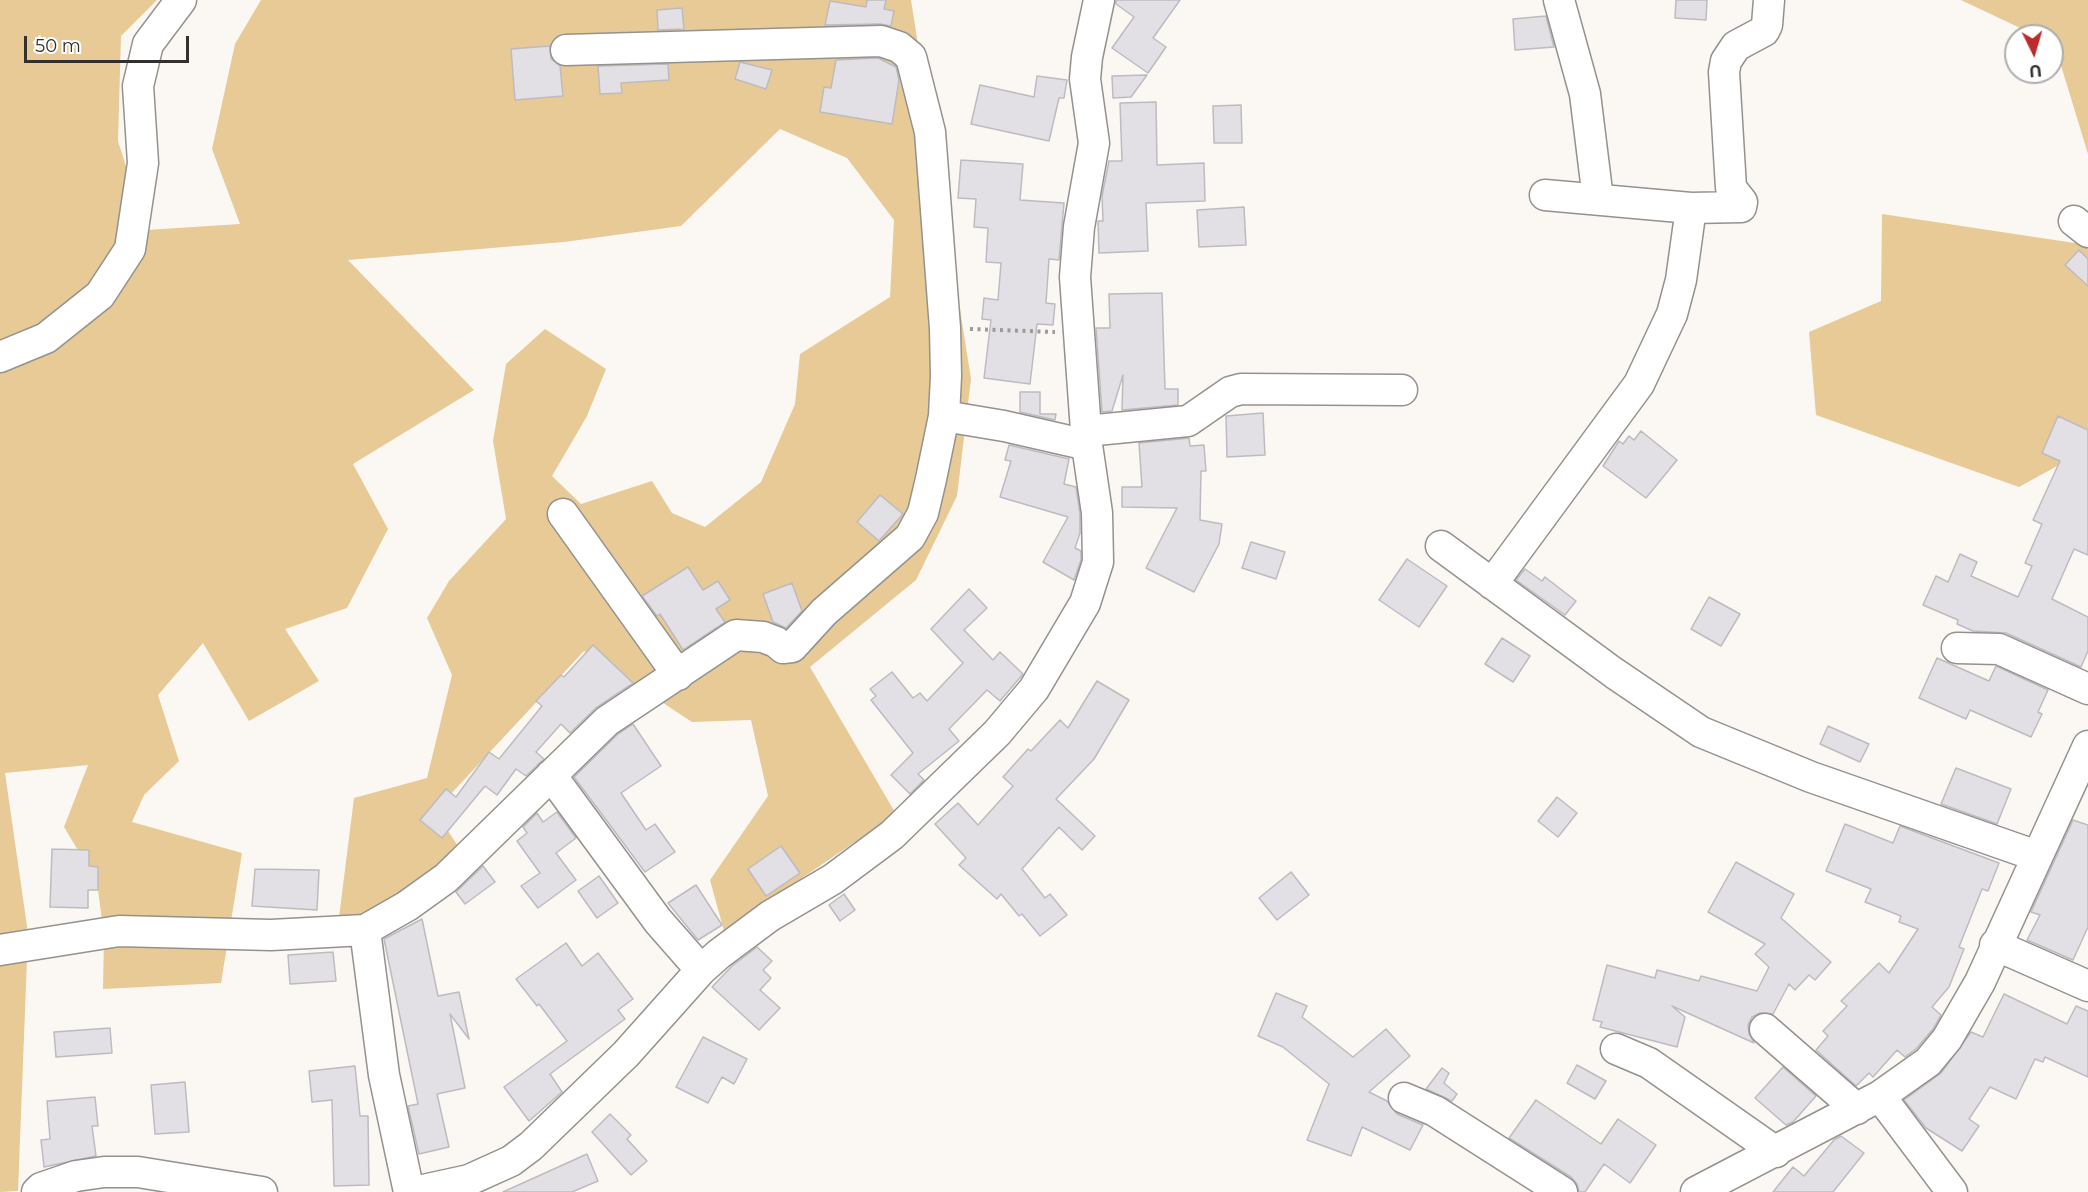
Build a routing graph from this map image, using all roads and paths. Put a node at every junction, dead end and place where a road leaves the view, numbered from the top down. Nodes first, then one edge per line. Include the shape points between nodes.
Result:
1 (181, 0) edge
2 (1099, 0) edge
3 (1559, 0) edge
4 (1769, 0) edge
5 (566, 50) dead end
6 (1545, 195) dead end
7 (1598, 200) junction
8 (1691, 208) junction
9 (945, 328) junction
10 (1079, 332) junction
11 (0, 357) edge
12 (1402, 390) dead end
13 (944, 416) junction
14 (1086, 438) junction
15 (563, 514) dead end
16 (1441, 546) dead end
17 (1492, 585) junction
18 (1957, 648) dead end
19 (678, 675) junction
20 (2088, 689) edge
21 (2088, 746) edge
22 (551, 775) junction
23 (2037, 856) junction
24 (365, 930) junction
25 (1995, 945) junction
26 (0, 950) edge
27 (701, 970) junction
28 (2088, 986) edge
29 (1765, 1029) dead end
30 (1616, 1049) dead end
31 (1404, 1098) dead end
32 (1869, 1102) junction
33 (1776, 1152) junction
34 (447, 1189) edge
35 (37, 1192) edge
36 (262, 1192) edge
37 (409, 1192) edge
38 (414, 1192) edge
39 (1562, 1192) edge
40 (1696, 1192) edge
41 (1952, 1192) edge

1 - 11 street via 148,44 138,86 143,163 130,249 100,295 46,338
2 - 10 street via 1085,79 1094,143 1079,227 1075,277
3 - 7 street via 1585,94
4 - 8 street via 1764,31 1736,46 1724,72 1731,188 1742,205 1737,209
5 - 9 street via 881,41 899,47 911,57 930,132
6 - 7 street
7 - 8 street
8 - 17 street via 1672,314 1639,384
9 - 10 path
9 - 13 street
10 - 14 street
12 - 14 street via 1241,389 1230,392 1188,421
13 - 14 street
13 - 19 street via 923,513 910,537 824,612 792,646 783,648 763,637 736,635
14 - 27 street via 1097,513 1098,562 1085,603 1034,689 997,733 892,835 833,879 770,916
15 - 19 street
16 - 17 street
17 - 23 street via 1701,732 1811,777
18 - 20 street via 1999,649
19 - 22 street via 607,721
21 - 23 street
22 - 24 street via 446,878
22 - 27 street via 658,921
23 - 25 street
24 - 26 street via 271,935 119,931
24 - 37 street via 384,1075
25 - 28 street
25 - 32 street via 1980,982 1947,1039 1928,1062
27 - 34 street via 626,1054 531,1146 493,1172
29 - 32 street
30 - 33 street via 1649,1063
31 - 39 street via 1435,1110
32 - 33 street
32 - 41 street
33 - 40 street
34 - 38 street
35 - 36 street via 76,1176 138,1172

